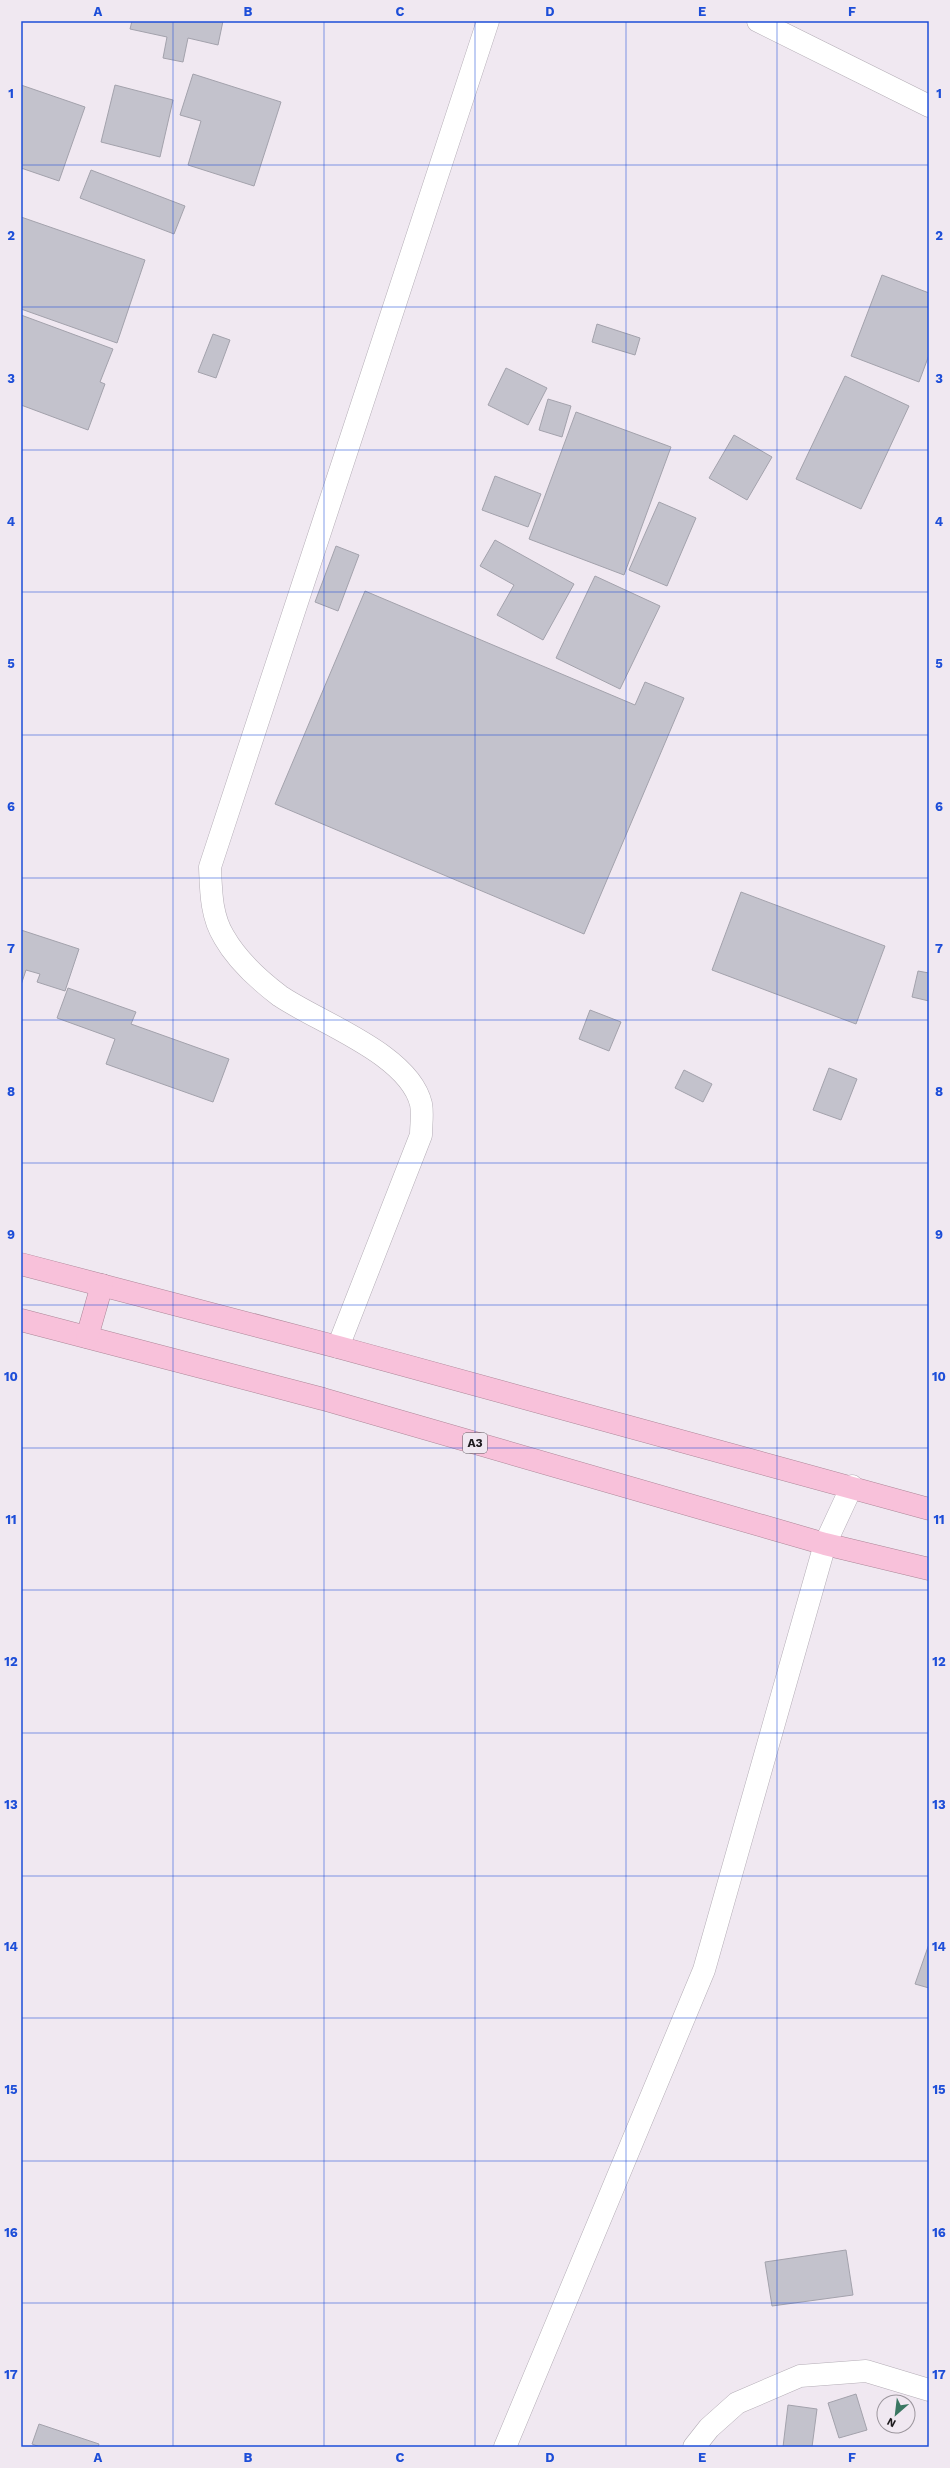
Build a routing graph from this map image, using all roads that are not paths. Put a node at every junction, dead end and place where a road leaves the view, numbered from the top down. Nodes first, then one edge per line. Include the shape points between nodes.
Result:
1 (488, 21) edge
2 (758, 21) edge
3 (929, 106) edge
4 (21, 1264) edge
5 (102, 1285) junction
6 (21, 1320) edge
7 (87, 1337) junction
8 (338, 1347) junction
9 (852, 1486) junction
10 (929, 1509) edge
11 (825, 1544) junction
12 (929, 1569) edge
13 (929, 2390) edge
14 (505, 2447) edge
15 (694, 2447) edge

1 - 8 street via 210,867 212,904 223,937 245,966 280,996 388,1058 408,1079 421,1104 421,1135
2 - 3 street
4 - 5 highway
5 - 7 highway
5 - 8 highway
6 - 7 highway, A3
7 - 11 highway, A3 via 323,1399
8 - 9 highway
9 - 10 highway
9 - 11 street
11 - 12 highway, A3
11 - 14 street via 704,1970
13 - 15 street via 866,2371 800,2376 737,2403 709,2428

